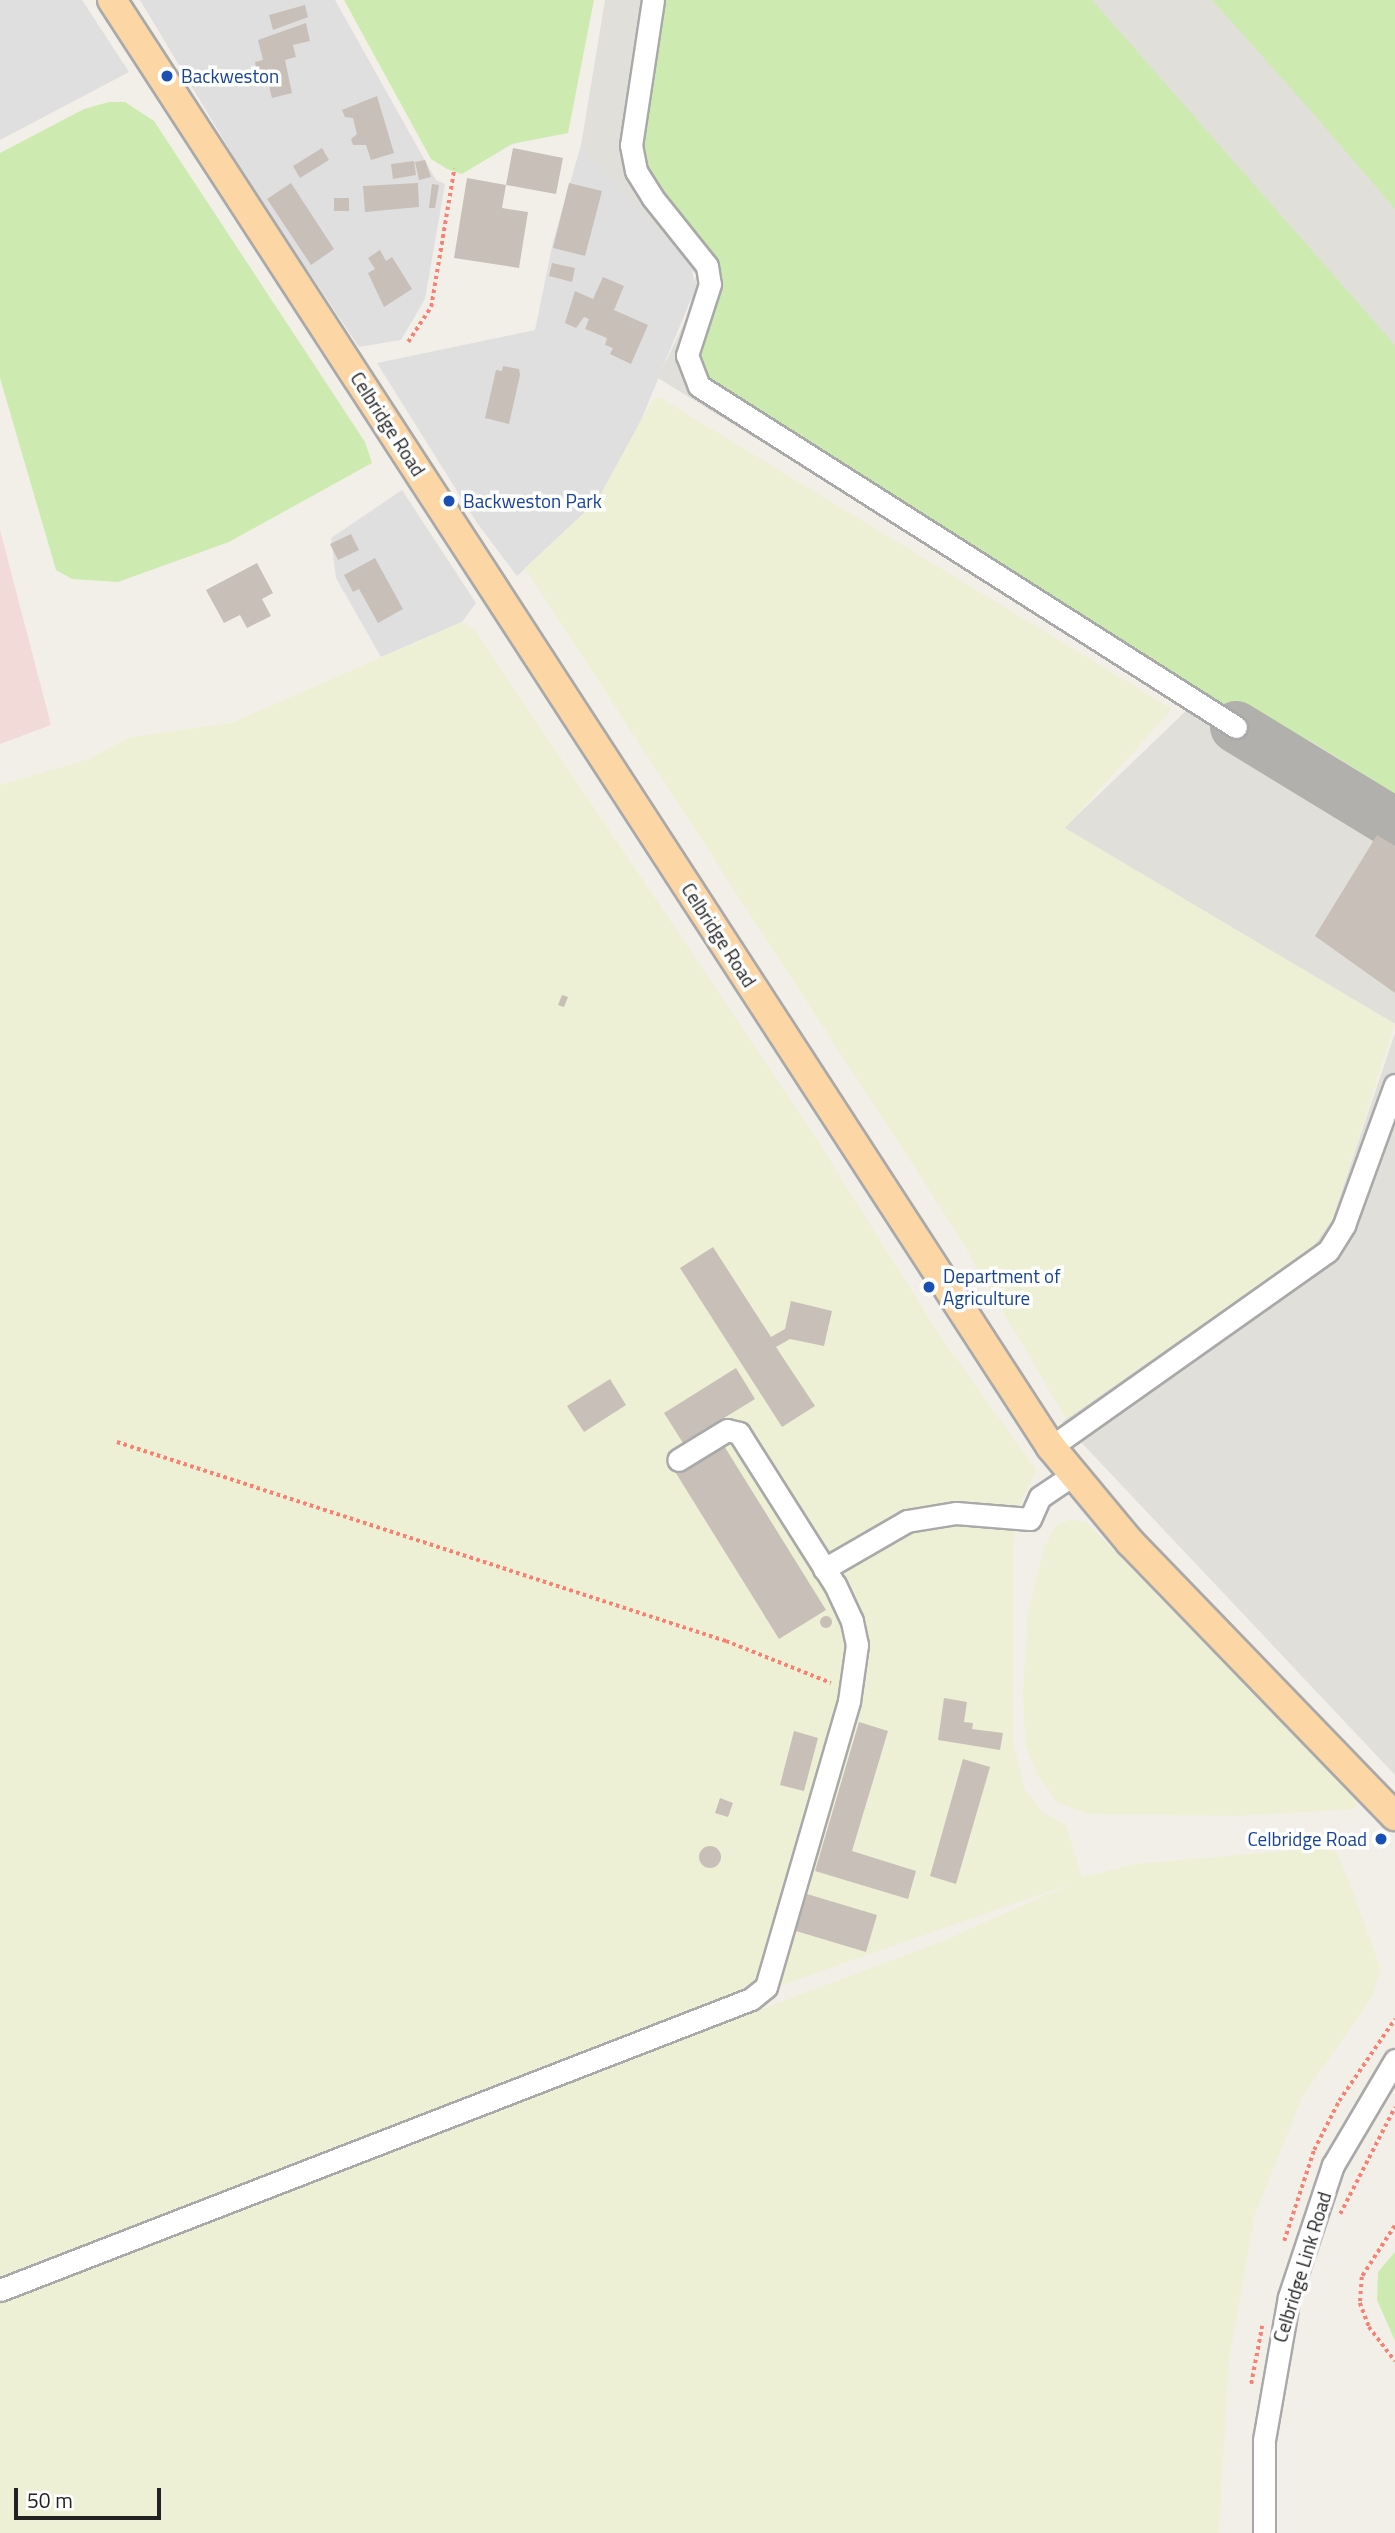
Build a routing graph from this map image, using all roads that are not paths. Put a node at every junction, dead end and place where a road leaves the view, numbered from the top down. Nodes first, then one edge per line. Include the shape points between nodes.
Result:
1 (112, 0) edge
2 (653, 0) edge
3 (1237, 727) dead end
4 (1395, 1085) edge
5 (1051, 1447) junction
6 (678, 1460) dead end
7 (1073, 1475) junction
8 (824, 1569) junction
9 (1395, 1816) edge
10 (1395, 2060) edge
11 (0, 2290) edge
12 (1264, 2533) edge

1 - 5 main road, Celbridge Road
2 - 3 street via 631,145 636,171 652,197 707,266 710,284 687,355 699,386
4 - 5 street via 1344,1225 1328,1251
5 - 7 main road, Celbridge Road
6 - 8 street via 727,1430 739,1433
7 - 8 street via 1040,1497 1030,1519 957,1513 908,1521
7 - 9 main road, Celbridge Road via 1139,1551
8 - 11 street via 852,1621 857,1656 851,1692 766,1987 751,1999
10 - 12 street, Celbridge Link Road via 1333,2165 1289,2297 1264,2440

